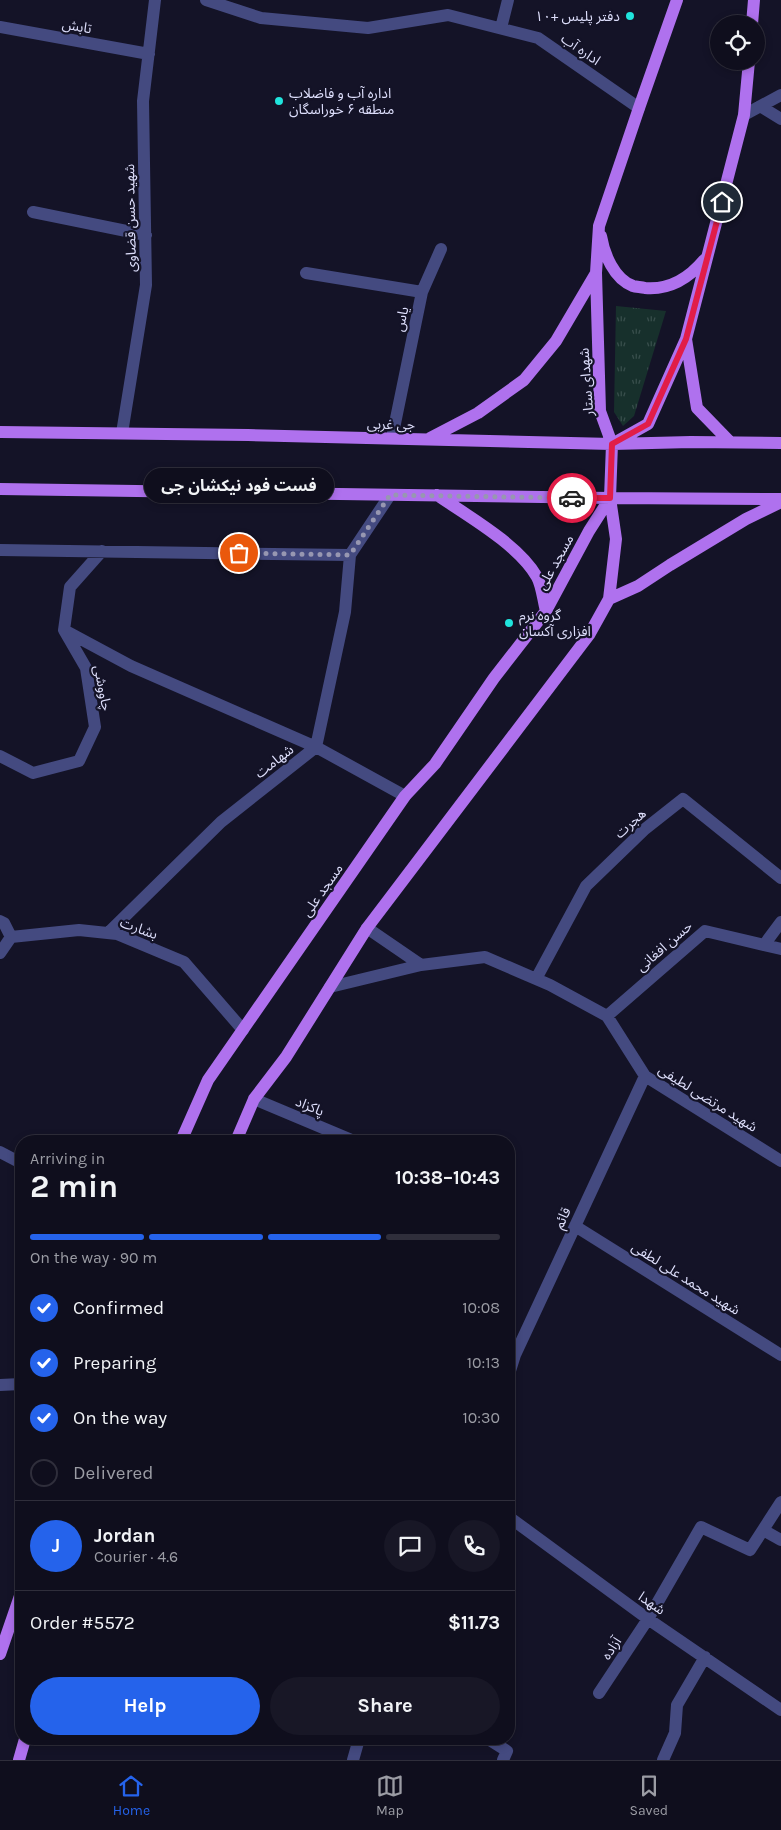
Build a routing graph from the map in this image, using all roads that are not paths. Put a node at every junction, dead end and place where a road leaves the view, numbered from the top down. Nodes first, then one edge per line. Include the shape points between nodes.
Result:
1 (155, 0) edge
2 (206, 0) edge
3 (508, 0) edge
4 (677, 0) edge
5 (754, 0) edge
6 (753, 15) edge
7 (0, 27) edge
8 (501, 28) junction
9 (150, 54) junction
10 (748, 70) edge
11 (781, 95) edge
12 (760, 106) junction
13 (639, 108) junction
14 (744, 115) junction
15 (781, 119) edge
16 (33, 212) dead end
17 (599, 226) junction
18 (146, 235) junction
19 (441, 249) dead end
20 (708, 254) junction
21 (306, 272) dead end
22 (596, 273) junction
23 (422, 292) junction
24 (686, 339) junction
25 (0, 432) edge
26 (122, 433) junction
27 (392, 438) junction
28 (428, 440) junction
29 (730, 442) junction
30 (781, 443) edge
31 (612, 444) junction
32 (0, 489) edge
33 (390, 495) junction
34 (437, 495) junction
35 (610, 498) junction
36 (781, 500) edge
37 (0, 550) edge
38 (102, 551) junction
39 (350, 555) junction
40 (609, 599) junction
41 (546, 611) junction
42 (64, 630) junction
43 (316, 747) junction
44 (0, 756) edge
45 (405, 796) junction
46 (781, 878) edge
47 (0, 921) edge
48 (781, 922) edge
49 (367, 928) junction
50 (108, 933) junction
51 (11, 937) junction
52 (764, 945) junction
53 (781, 949) edge
54 (0, 953) edge
55 (421, 965) junction
56 (536, 979) junction
57 (330, 987) junction
58 (607, 1016) junction
59 (242, 1030) junction
60 (645, 1076) junction
61 (254, 1099) junction
62 (183, 1135) edge
63 (239, 1135) edge
64 (340, 1135) edge
65 (0, 1152) edge
66 (15, 1160) edge
67 (781, 1161) edge
68 (575, 1226) junction
69 (781, 1355) edge
70 (515, 1358) edge
71 (15, 1384) edge
72 (0, 1385) edge
73 (781, 1502) edge
74 (515, 1521) edge
75 (763, 1530) junction
76 (781, 1540) edge
77 (15, 1610) edge
78 (648, 1619) junction
79 (0, 1654) edge
80 (705, 1658) junction
81 (599, 1693) dead end
82 (781, 1710) edge
83 (24, 1745) edge
84 (357, 1745) edge
85 (498, 1745) edge
86 (18, 1760) edge
87 (353, 1760) edge
88 (503, 1760) edge
89 (663, 1760) edge

1 - 9 street, شهید حسن قضاوی
2 - 8 street, اداره آب via 261,18 368,28 448,15
3 - 8 street
4 - 13 main road, شهدای ستار
5 - 6 main road
7 - 9 street, تابش
8 - 13 street, اداره آب via 538,38
9 - 18 street, شهید حسن قضاوی via 143,102
10 - 14 main road
11 - 12 street
12 - 14 street
12 - 15 street
13 - 17 main road, شهدای ستار
14 - 20 main road
16 - 18 street
17 - 20 main road via 602,242 616,274 633,286 654,289 676,283 694,271
17 - 22 main road, شهدای ستار
18 - 26 street, شهید حسن قضاوی via 146,285
19 - 23 street
20 - 24 main road
21 - 23 street, یاس
22 - 28 main road via 556,341 524,380 478,413
22 - 31 main road, شهدای ستار via 600,411
23 - 27 street, یاس
24 - 29 main road via 697,408
24 - 31 main road via 648,424
25 - 26 main road, جی غربی
26 - 27 main road, جی غربی
27 - 28 main road, جی غربی
28 - 31 main road, جی غربی
29 - 30 main road, جی غربی
29 - 31 main road, جی غربی
31 - 35 main road
32 - 33 main road
33 - 34 main road
33 - 39 street
34 - 35 main road
34 - 41 main road via 503,541 527,562 538,578
35 - 36 main road
35 - 40 main road via 616,539
35 - 41 main road, مسجد علی
36 - 40 main road via 638,586
37 - 38 street
38 - 39 street
38 - 42 street via 70,587
39 - 43 street, شهامت via 345,612
40 - 49 main road via 589,635
41 - 45 main road, مسجد علی via 494,678 435,764
42 - 43 street via 132,666
42 - 44 street, چاووشی via 86,668 95,727 79,761 33,772
43 - 45 street
43 - 50 street, شهامت via 221,822
45 - 59 main road, مسجد علی
46 - 56 street, هجرت via 683,799 645,829 586,886
47 - 51 street
48 - 52 street
49 - 55 street
49 - 57 main road
50 - 51 street, بشارت via 79,930
50 - 59 street, بشارت via 184,962
51 - 54 street
52 - 53 street, حسن افغانی
52 - 58 street, حسن افغانی via 705,931
55 - 56 street via 485,957
55 - 57 street
56 - 58 street
57 - 61 main road via 286,1057
58 - 60 street, شهید مرتضی لطیفی
59 - 62 main road, مسجد علی via 208,1080
60 - 67 street, شهید مرتضی لطیفی
60 - 68 street, قائم
61 - 63 main road
61 - 64 street, پاکزاد
65 - 66 street
68 - 69 street, شهید محمد علی لطفی
68 - 70 street, قائم
71 - 72 street
73 - 75 street
74 - 78 street, شهدا
75 - 76 street
75 - 78 street, آزاده via 750,1550 701,1527
77 - 79 main road
78 - 80 street, شهدا
78 - 81 street, آزاده
80 - 82 street, شهدا
80 - 89 street via 678,1706 675,1733
83 - 86 main road
84 - 87 street
85 - 88 street via 507,1751

